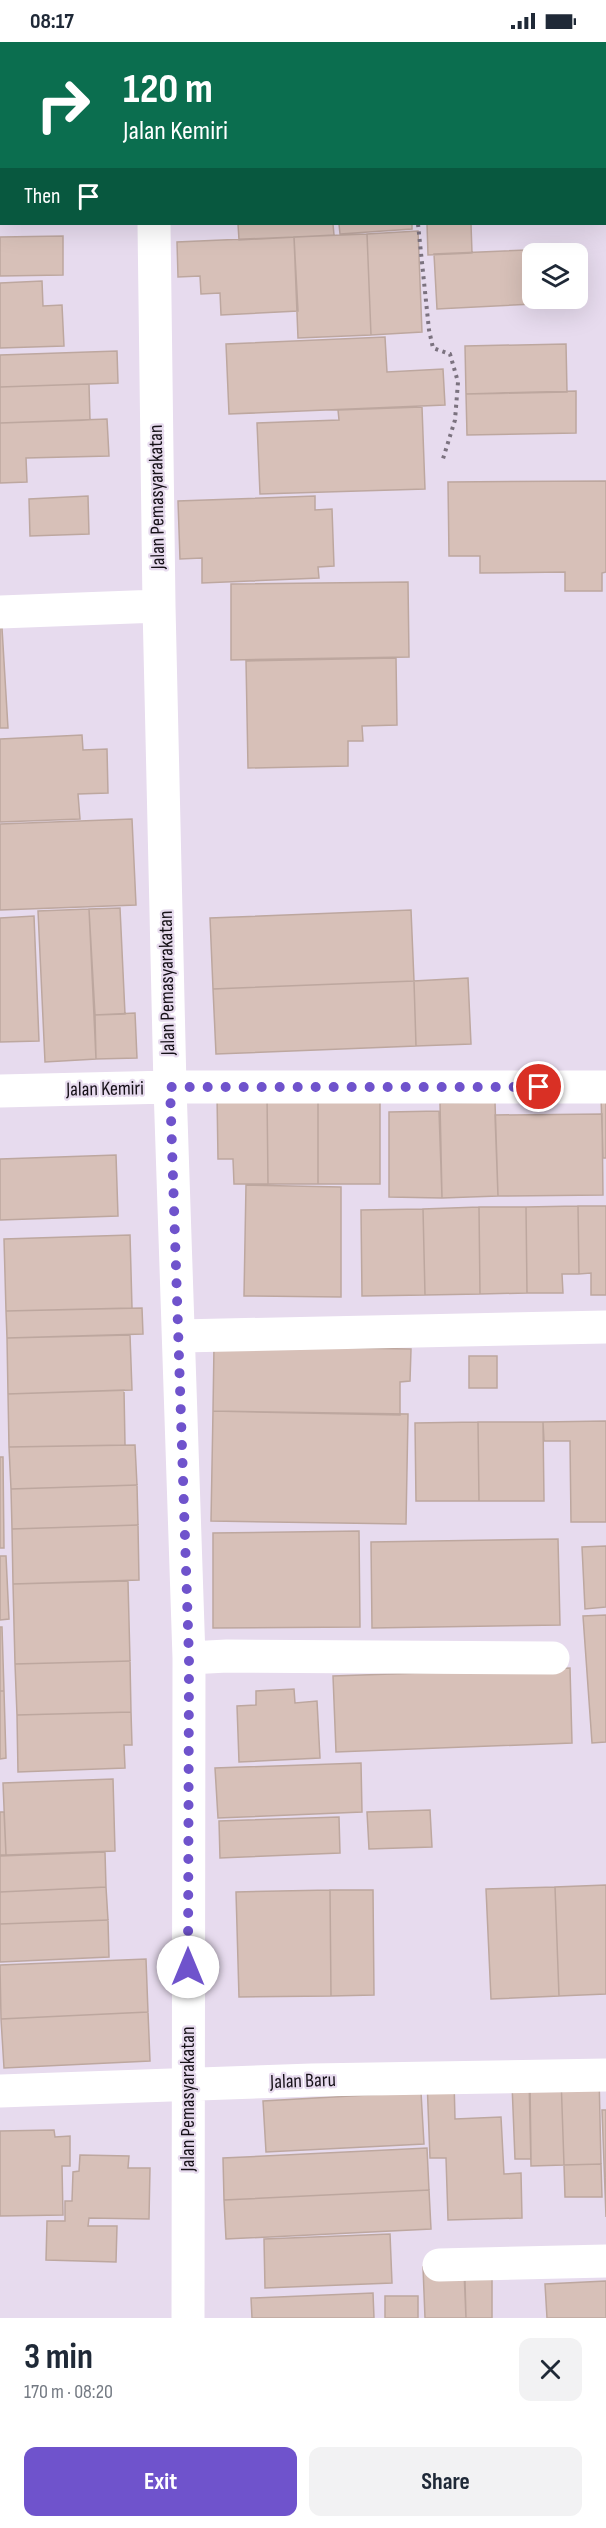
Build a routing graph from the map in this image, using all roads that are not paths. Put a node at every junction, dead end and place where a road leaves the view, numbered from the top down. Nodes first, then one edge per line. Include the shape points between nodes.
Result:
1 (154, 225) edge
2 (159, 606) junction
3 (0, 612) edge
4 (606, 1086) edge
5 (170, 1087) junction
6 (0, 1091) edge
7 (606, 1327) edge
8 (179, 1336) junction
9 (189, 1658) junction
10 (553, 1658) dead end
11 (606, 2075) edge
12 (188, 2086) junction
13 (0, 2091) edge
14 (606, 2261) edge
15 (440, 2265) dead end
16 (188, 2318) edge

1 - 2 street, Jalan Pemasyarakatan
2 - 3 street
2 - 5 street, Jalan Pemasyarakatan
4 - 5 street, Jalan Kemiri
5 - 6 street, Jalan Kemiri
5 - 8 street, Jalan Pemasyarakatan
7 - 8 street
8 - 9 street, Jalan Pemasyarakatan
9 - 10 street
9 - 12 street, Jalan Pemasyarakatan
11 - 12 street, Jalan Baru via 312,2079
12 - 13 street, Jalan Baru
12 - 16 street, Jalan Pemasyarakatan
14 - 15 street

